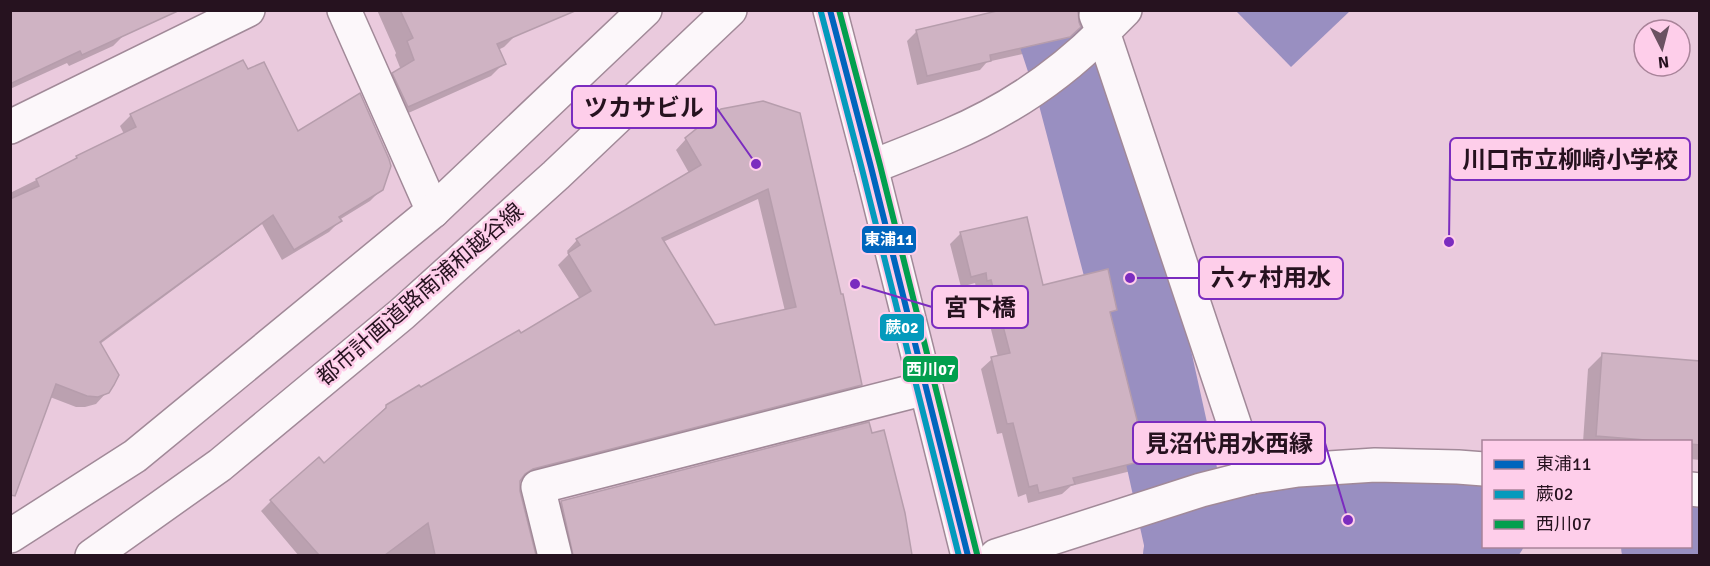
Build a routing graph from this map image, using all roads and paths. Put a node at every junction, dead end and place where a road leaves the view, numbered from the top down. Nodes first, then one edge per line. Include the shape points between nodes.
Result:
1 (248, 10) edge
2 (344, 10) edge
3 (730, 10) edge
4 (830, 10) edge
5 (633, 15) edge
6 (1103, 25) edge
7 (10, 127) edge
8 (871, 167) junction
9 (433, 212) junction
10 (926, 388) junction
11 (1482, 469) edge
12 (1252, 477) junction
13 (10, 536) edge
14 (92, 555) edge
15 (555, 555) edge
16 (968, 555) edge
17 (996, 555) edge

1 - 7 street
2 - 9 street
3 - 14 street, 都市計画道路南浦和越谷線 via 402,314 220,465
4 - 8 street
5 - 9 street
6 - 8 street via 1055,74 1007,107 950,136
6 - 12 street
8 - 10 street
9 - 13 street via 135,456
10 - 15 street via 538,488
10 - 16 street
11 - 12 street via 1375,465
12 - 17 street via 1201,489

